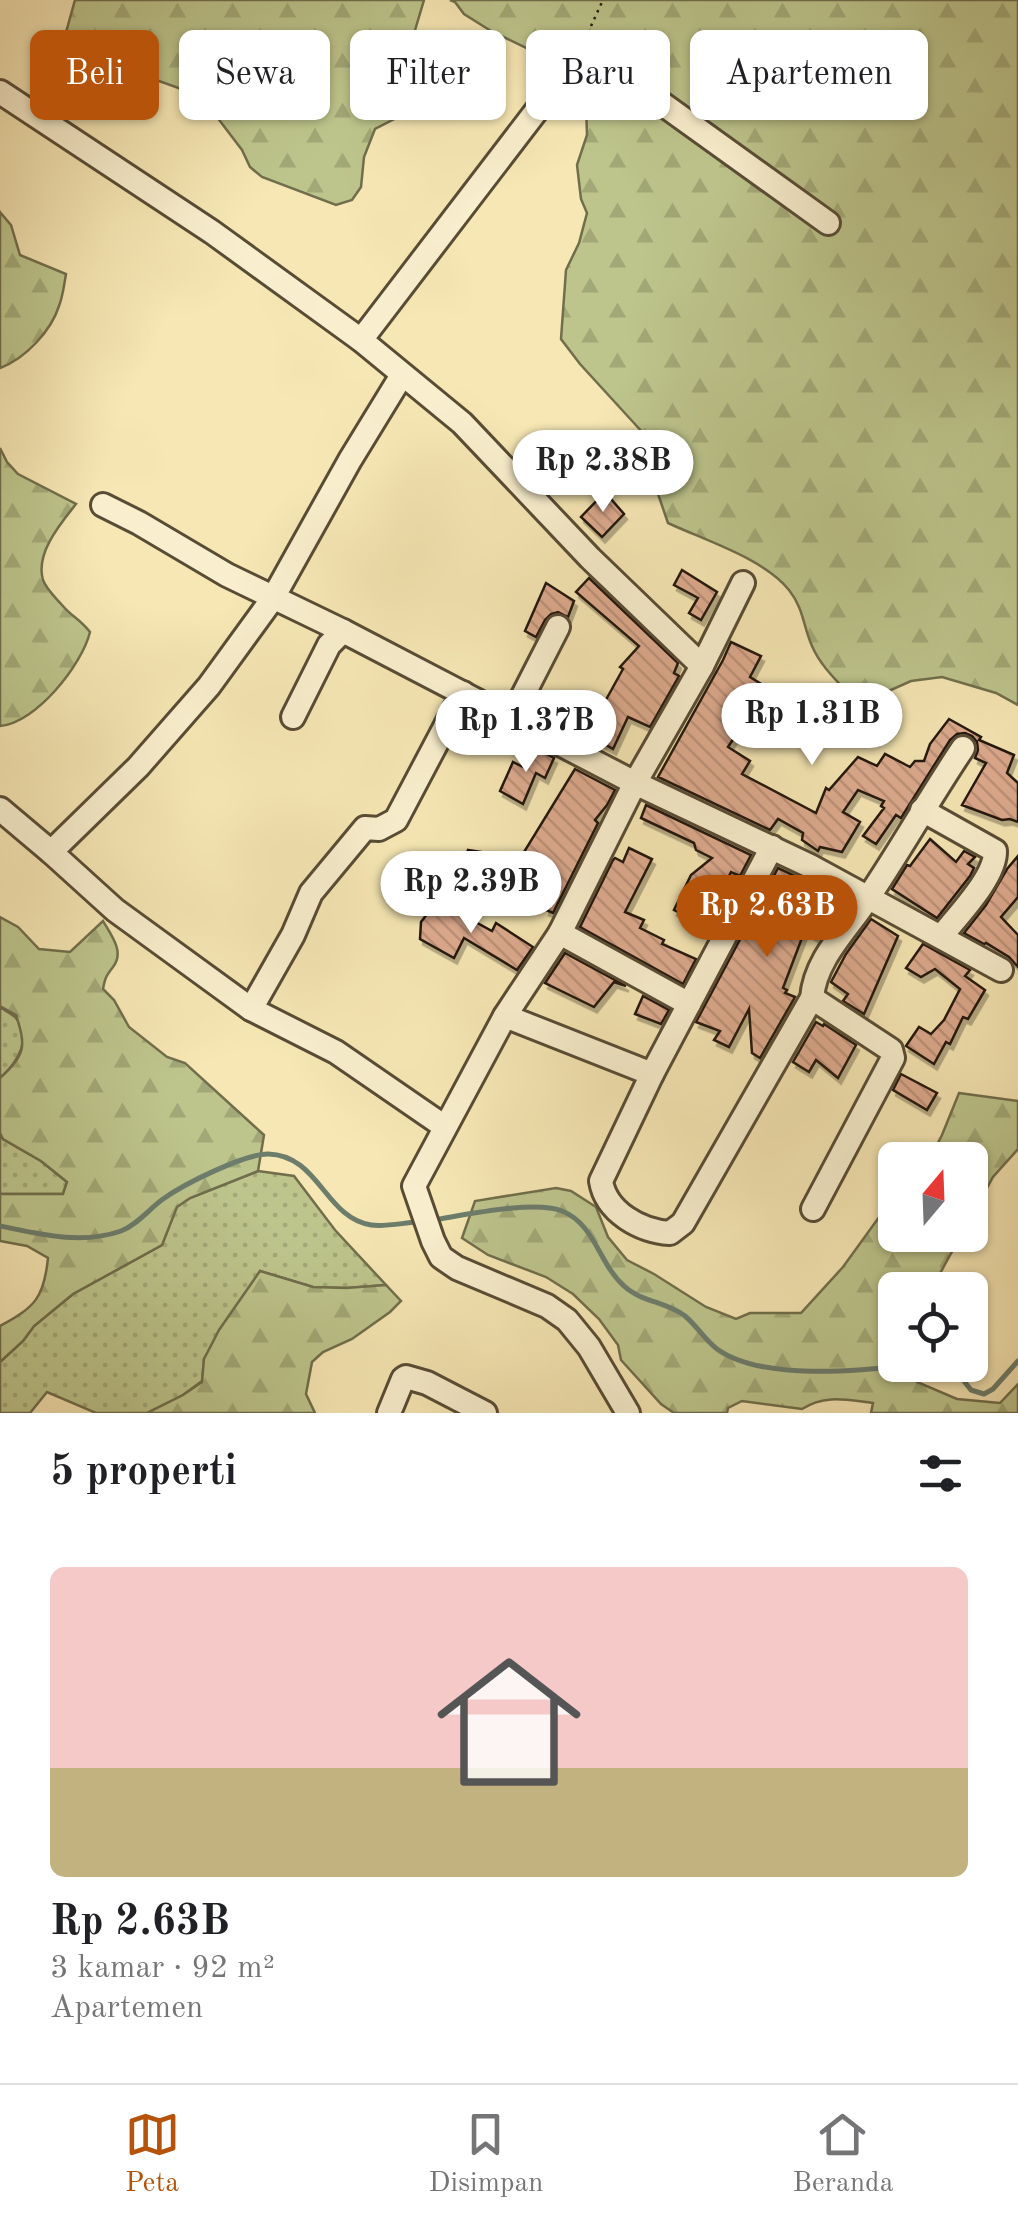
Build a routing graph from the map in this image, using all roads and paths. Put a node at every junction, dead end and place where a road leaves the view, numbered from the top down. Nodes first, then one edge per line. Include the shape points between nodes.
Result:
1 (604, 0) edge
2 (590, 30) edge
3 (0, 92) edge
4 (670, 110) edge
5 (529, 120) edge
6 (828, 224) dead end
7 (362, 340) junction
8 (402, 375) junction
9 (103, 505) dead end
10 (744, 583) dead end
11 (273, 598) junction
12 (558, 627) dead end
13 (343, 631) junction
14 (702, 666) junction
15 (463, 692) junction
16 (293, 716) dead end
17 (512, 717) junction
18 (963, 748) dead end
19 (635, 783) junction
20 (0, 809) edge
21 (922, 810) junction
22 (772, 848) junction
23 (51, 852) junction
24 (868, 898) junction
25 (560, 933) junction
26 (941, 937) junction
27 (1001, 970) dead end
28 (812, 998) junction
29 (689, 1004) junction
30 (252, 1010) junction
31 (505, 1016) junction
32 (652, 1074) junction
33 (445, 1127) junction
34 (813, 1209) dead end
35 (389, 1413) edge
36 (485, 1413) edge
37 (628, 1413) edge

1 - 2 path
3 - 7 street
4 - 6 street
5 - 7 street
7 - 8 street
8 - 11 street
8 - 14 street via 462,423
9 - 11 street
10 - 14 street
11 - 13 street
11 - 23 street via 210,686
12 - 17 street
13 - 15 street
13 - 16 street
14 - 19 street
15 - 17 street
15 - 30 street via 396,820 365,828 312,893
17 - 19 street
18 - 21 street
19 - 22 street
19 - 25 street
20 - 23 street
21 - 24 street
21 - 26 street via 996,855
22 - 24 street
22 - 29 street
23 - 30 street via 115,910
24 - 26 street
24 - 28 street via 819,968
25 - 29 street
25 - 31 street
26 - 27 street
28 - 32 street via 682,1223 670,1233 618,1213 601,1181
28 - 34 street via 891,1050 893,1058
29 - 32 street
30 - 33 street via 336,1052
31 - 32 street
31 - 33 street
33 - 37 street via 414,1186 441,1256 567,1320
35 - 36 street via 404,1380 412,1378

